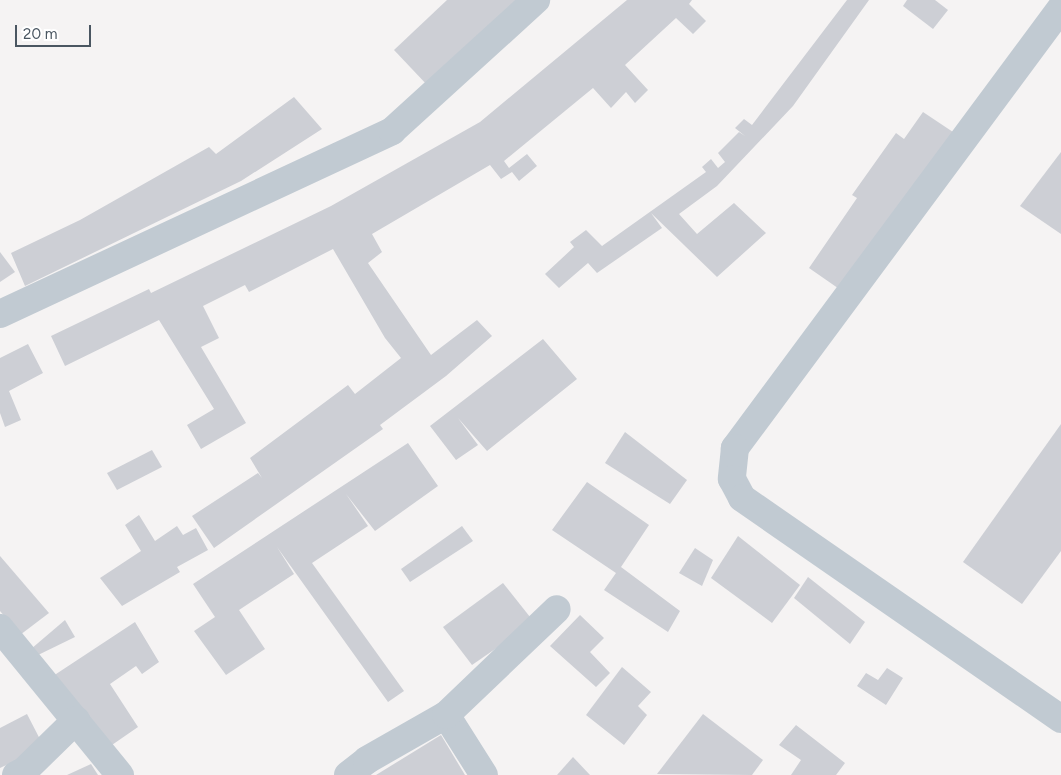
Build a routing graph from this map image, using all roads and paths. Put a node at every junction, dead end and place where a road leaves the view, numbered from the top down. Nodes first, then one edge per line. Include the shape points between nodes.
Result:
1 (536, 0) edge
2 (1061, 8) edge
3 (0, 314) edge
4 (557, 610) dead end
5 (0, 628) edge
6 (446, 715) junction
7 (1061, 719) edge
8 (76, 720) junction
9 (16, 775) edge
10 (120, 775) edge
11 (348, 775) edge
12 (484, 775) edge

1 - 3 street via 392,131
2 - 7 street via 735,448 732,479 742,498
4 - 6 street
5 - 8 street
6 - 11 street via 367,760
6 - 12 street
8 - 9 street
8 - 10 street

